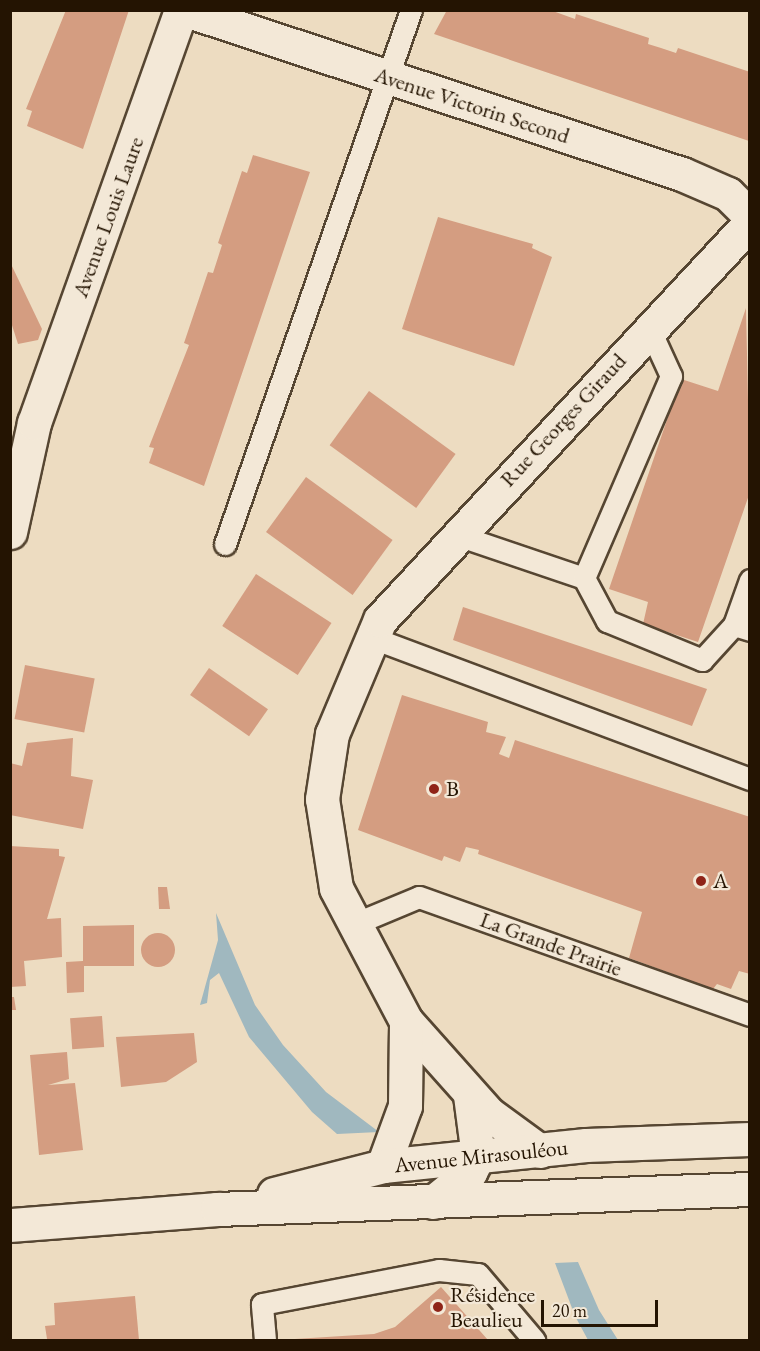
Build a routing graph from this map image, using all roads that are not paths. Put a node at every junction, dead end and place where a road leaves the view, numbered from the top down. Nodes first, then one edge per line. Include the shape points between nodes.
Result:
1 (183, 10) edge
2 (411, 10) edge
3 (387, 77) junction
4 (750, 216) edge
5 (750, 223) edge
6 (649, 328) junction
7 (22, 420) edge
8 (10, 532) edge
9 (457, 535) junction
10 (225, 544) dead end
11 (584, 578) junction
12 (750, 580) edge
13 (742, 627) edge
14 (377, 628) junction
15 (750, 780) edge
16 (354, 924) junction
17 (750, 1015) edge
18 (406, 1021) junction
19 (470, 1095) junction
20 (744, 1139) edge
21 (540, 1151) junction
22 (478, 1156) junction
23 (383, 1166) junction
24 (744, 1190) edge
25 (433, 1202) junction
26 (217, 1209) junction
27 (10, 1225) edge
28 (265, 1341) edge
29 (534, 1341) edge

1 - 3 street, Avenue Victorin Second
1 - 7 street, Avenue Louis Laure
2 - 3 lane
3 - 4 street, Avenue Victorin Second via 682,174 728,194
3 - 10 lane
5 - 6 street, Rue Georges Giraud
6 - 9 street, Rue Georges Giraud
6 - 11 lane via 671,376
7 - 8 street, Avenue Louis Laure
9 - 11 lane
9 - 14 street, Rue Georges Giraud
11 - 13 lane via 607,621 702,660
12 - 13 lane
14 - 15 lane
14 - 16 street, Rue Georges Giraud via 332,734 322,799 336,888
16 - 17 lane, La Grande Prairie via 419,897
16 - 18 street, Rue Georges Giraud
18 - 19 street, Rue Georges Giraud
18 - 23 street via 405,1106
19 - 21 street, Rue Georges Giraud
19 - 22 street
20 - 21 street, Avenue Mirasouléou
20 - 24 street
21 - 22 street, Avenue Mirasouléou
22 - 23 street, Avenue Mirasouléou
22 - 25 street via 470,1172
23 - 26 street, Avenue Mirasouléou
24 - 25 street, Avenue Mirasouléou
25 - 26 street, Avenue Mirasouléou
26 - 27 street, Avenue Mirasouléou
28 - 29 lane via 262,1304 439,1270 478,1274

